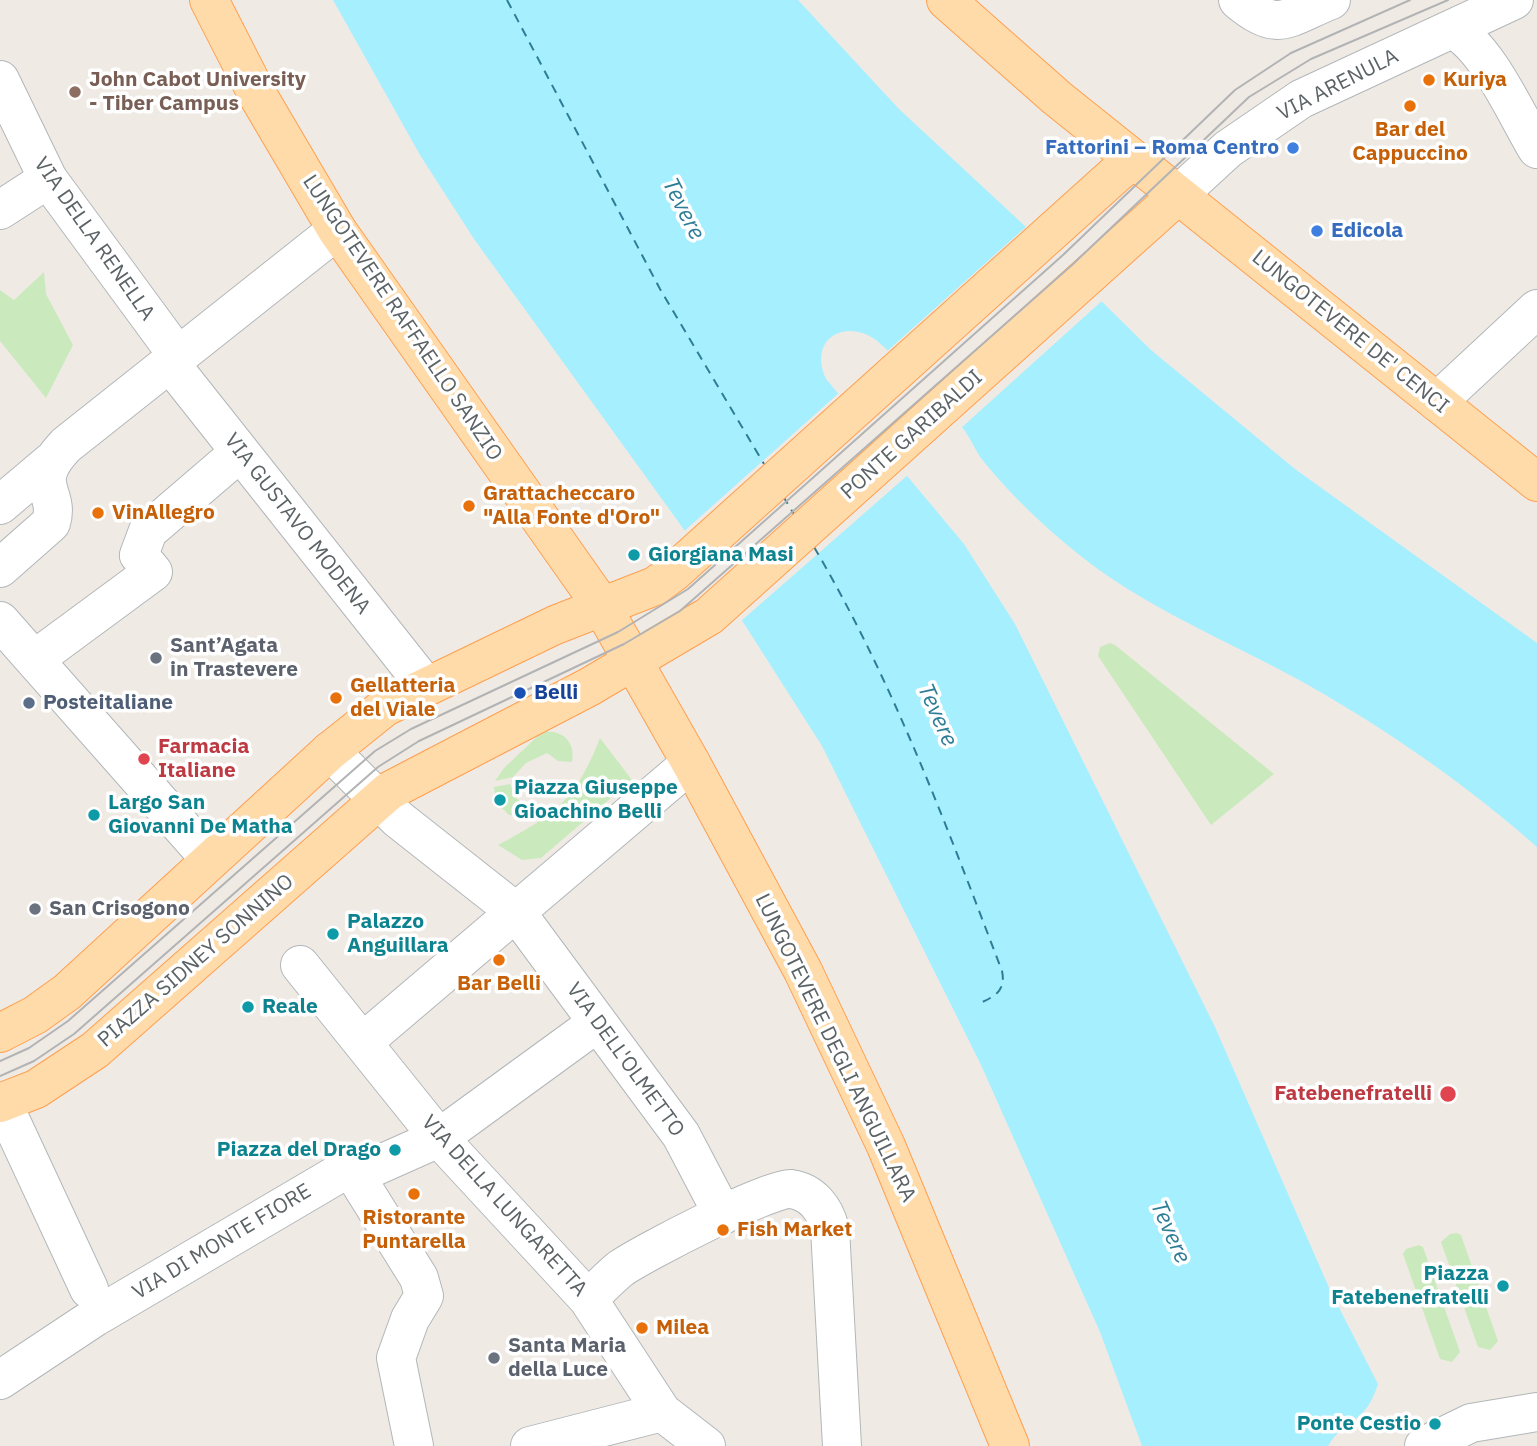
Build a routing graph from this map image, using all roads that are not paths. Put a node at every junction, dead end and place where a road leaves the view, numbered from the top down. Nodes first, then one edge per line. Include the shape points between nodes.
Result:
1 (209, 0) edge
2 (1331, 0) edge
3 (1514, 0) edge
4 (957, 4) edge
5 (1252, 10) edge
6 (1452, 29) junction
7 (0, 80) edge
8 (1537, 149) edge
9 (48, 179) junction
10 (1160, 180) junction
11 (0, 210) edge
12 (337, 230) junction
13 (1537, 309) edge
14 (173, 359) junction
15 (1437, 402) junction
16 (240, 452) junction
17 (52, 461) junction
18 (1537, 482) edge
19 (0, 505) edge
20 (0, 568) edge
21 (601, 605) junction
22 (0, 621) edge
23 (35, 659) junction
24 (634, 662) junction
25 (425, 685) junction
26 (330, 751) junction
27 (691, 763) junction
28 (376, 800) junction
29 (203, 851) dead end
30 (516, 912) junction
31 (300, 965) dead end
32 (597, 1023) junction
33 (0, 1033) edge
34 (363, 1042) junction
35 (1, 1102) edge
36 (439, 1138) junction
37 (10, 1144) edge
38 (350, 1167) junction
39 (715, 1202) junction
40 (588, 1299) junction
41 (92, 1303) junction
42 (0, 1380) edge
43 (662, 1412) junction
44 (1537, 1412) edge
45 (1440, 1437) edge
46 (414, 1446) edge
47 (530, 1446) edge
48 (706, 1446) edge
49 (842, 1446) edge
50 (1010, 1446) edge

1 - 12 main road, LUNGOTEVERE RAFFAELLO SANZIO
2 - 5 street via 1278,21
3 - 6 street, VIA ARENULA
4 - 10 main road, LUNGOTEVERE DE' CENCI via 1020,67
6 - 8 street via 1478,51
6 - 10 street, VIA ARENULA via 1301,99 1228,149
7 - 9 street, VIA DELLA RENELLA
9 - 11 street
9 - 14 street, VIA DELLA RENELLA
10 - 15 main road, LUNGOTEVERE DE' CENCI
10 - 21 main road via 1125,166 674,572 655,586
10 - 24 main road, PONTE GARIBALDI via 1128,242 709,616
12 - 14 street
12 - 21 main road, LUNGOTEVERE RAFFAELLO SANZIO
13 - 15 street
14 - 16 street, VIA GUSTAVO MODENA
14 - 17 street
15 - 18 main road, LUNGOTEVERE DE' CENCI
16 - 23 street via 148,531 139,555 153,572
16 - 25 street, VIA GUSTAVO MODENA
17 - 19 street
17 - 20 street via 46,481 51,523
21 - 24 main road, LUNGOTEVERE RAFFAELLO SANZIO
21 - 25 main road
22 - 23 street
23 - 29 street
24 - 27 main road, LUNGOTEVERE DEGLI ANGUILLARA
24 - 28 main road via 403,781
25 - 26 main road via 385,707
26 - 28 street
26 - 33 main road via 106,959 35,1015
27 - 30 street
27 - 50 main road, LUNGOTEVERE DEGLI ANGUILLARA via 803,971 886,1146
28 - 30 street
28 - 35 main road, PIAZZA SIDNEY SONNINO via 95,1050 36,1089
30 - 32 street, VIA DELL'OLMETTO
30 - 34 street
31 - 34 street, VIA DELLA LUNGARETTA
32 - 36 street
32 - 39 street, VIA DELL'OLMETTO via 681,1135
34 - 36 street, VIA DELLA LUNGARETTA
35 - 37 street, PIAZZA SIDNEY SONNINO
36 - 38 street via 376,1166
36 - 40 street, VIA DELLA LUNGARETTA
37 - 41 street, PIAZZA SIDNEY SONNINO
38 - 41 street, VIA DI MONTE FIORE
38 - 46 street via 419,1278 424,1296 396,1357
39 - 40 street via 621,1269
39 - 49 street via 794,1189 819,1205 830,1229
40 - 43 street, VIA DELLA LUNGARETTA
41 - 42 street, VIA DI MONTE FIORE
43 - 47 street
43 - 48 street, VIA DELLA LUNGARETTA
44 - 45 street via 1485,1419

